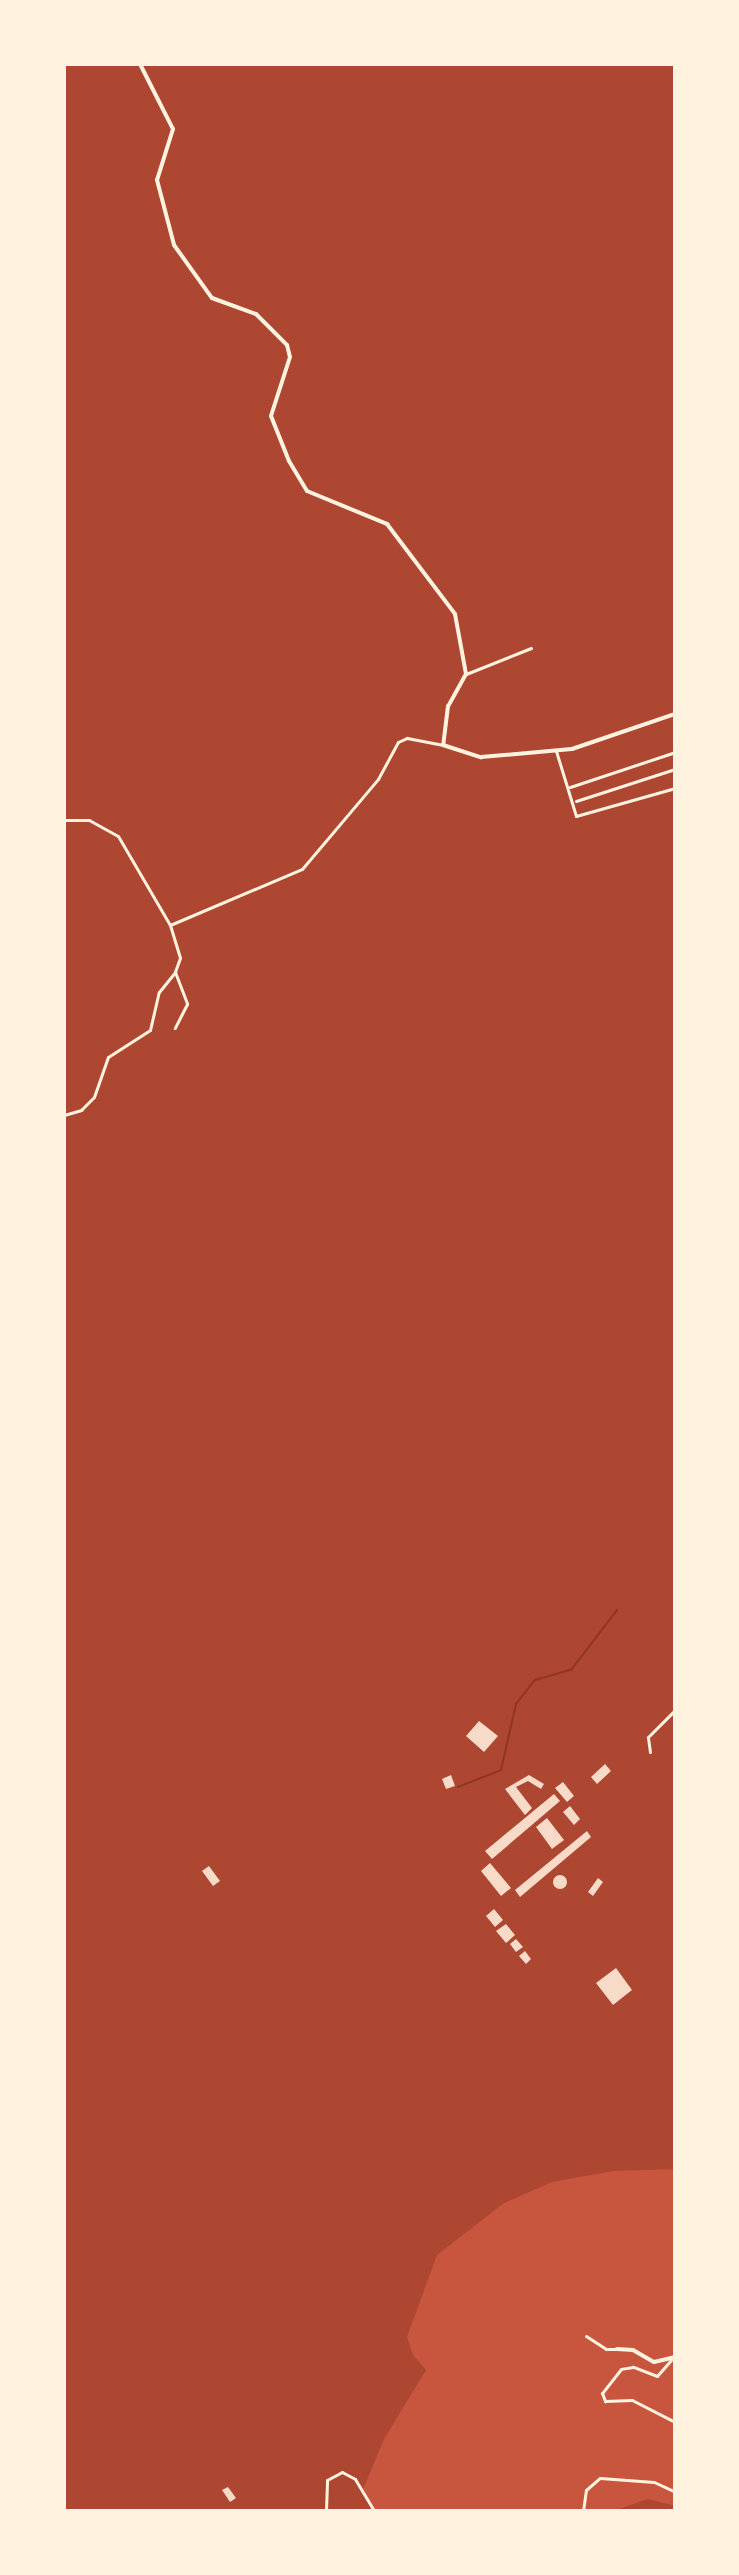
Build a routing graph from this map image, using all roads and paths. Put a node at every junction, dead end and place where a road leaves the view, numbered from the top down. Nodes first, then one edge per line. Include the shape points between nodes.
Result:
1 (140, 64) edge
2 (531, 648) dead end
3 (466, 674) junction
4 (675, 714) edge
5 (443, 745) junction
6 (556, 750) junction
7 (675, 752) edge
8 (675, 769) edge
9 (570, 787) junction
10 (675, 788) edge
11 (575, 801) junction
12 (64, 820) edge
13 (170, 925) junction
14 (175, 972) junction
15 (175, 1028) dead end
16 (64, 1115) edge
17 (675, 1710) edge
18 (650, 1752) dead end
19 (586, 2336) dead end
20 (617, 2349) joint
21 (673, 2359) edge
22 (675, 2422) edge
23 (675, 2492) edge
24 (326, 2511) edge
25 (374, 2511) edge
26 (583, 2511) edge

1 - 3 street via 173,129 157,180 174,245 212,298 256,314 287,345 290,357 271,416 289,461 307,491 338,508 372,516 397,536 455,614
2 - 3 street
3 - 5 street via 448,706
4 - 6 street
5 - 6 street via 481,757
5 - 13 street via 407,738 398,742 378,779 302,869
6 - 9 street
7 - 9 street
8 - 11 street
9 - 11 street
10 - 11 street via 576,816
12 - 13 street via 89,820 118,836
13 - 14 street via 180,958
14 - 15 street via 187,1004
14 - 16 street via 159,992 150,1030 113,1052 94,1097 81,1110
17 - 18 street via 648,1737
19 - 20 street via 606,2349
20 - 21 street via 633,2350 654,2362
21 - 22 street via 657,2376 633,2367 621,2369 602,2393 605,2401 632,2400
23 - 26 street via 654,2482 600,2478 586,2490
24 - 25 street via 327,2480 342,2472 355,2479

